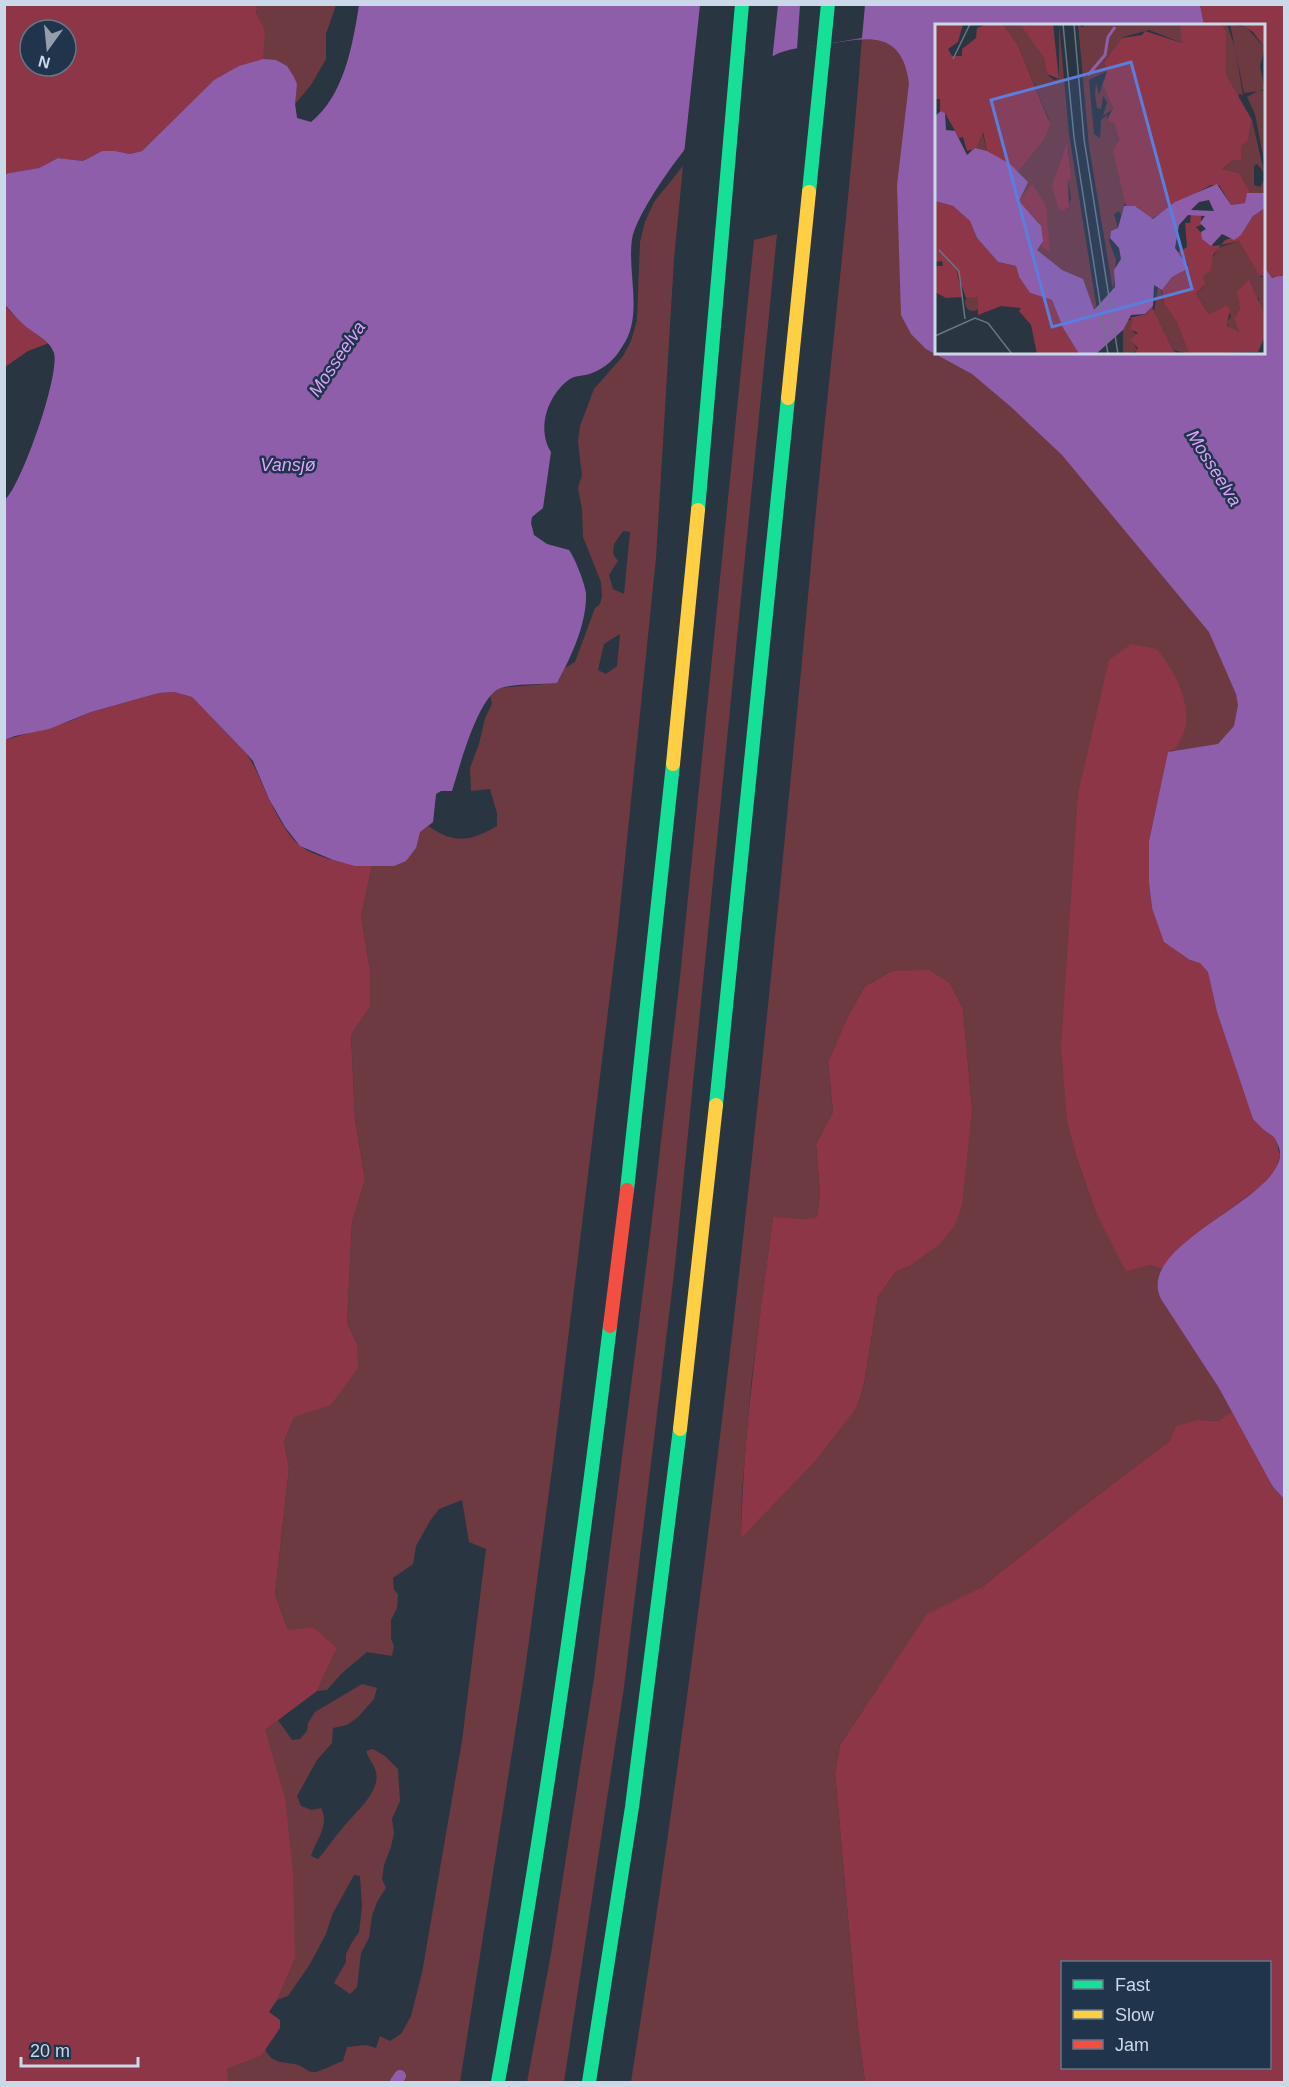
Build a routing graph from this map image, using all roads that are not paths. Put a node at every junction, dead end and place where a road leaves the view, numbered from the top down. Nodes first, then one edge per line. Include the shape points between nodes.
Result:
1 (742, 4) edge
2 (828, 4) edge
3 (498, 2082) edge
4 (589, 2082) edge

1 - 3 highway via 694,562 638,1105 584,1537 528,1915
2 - 4 highway via 703,1233 667,1545 614,1938

